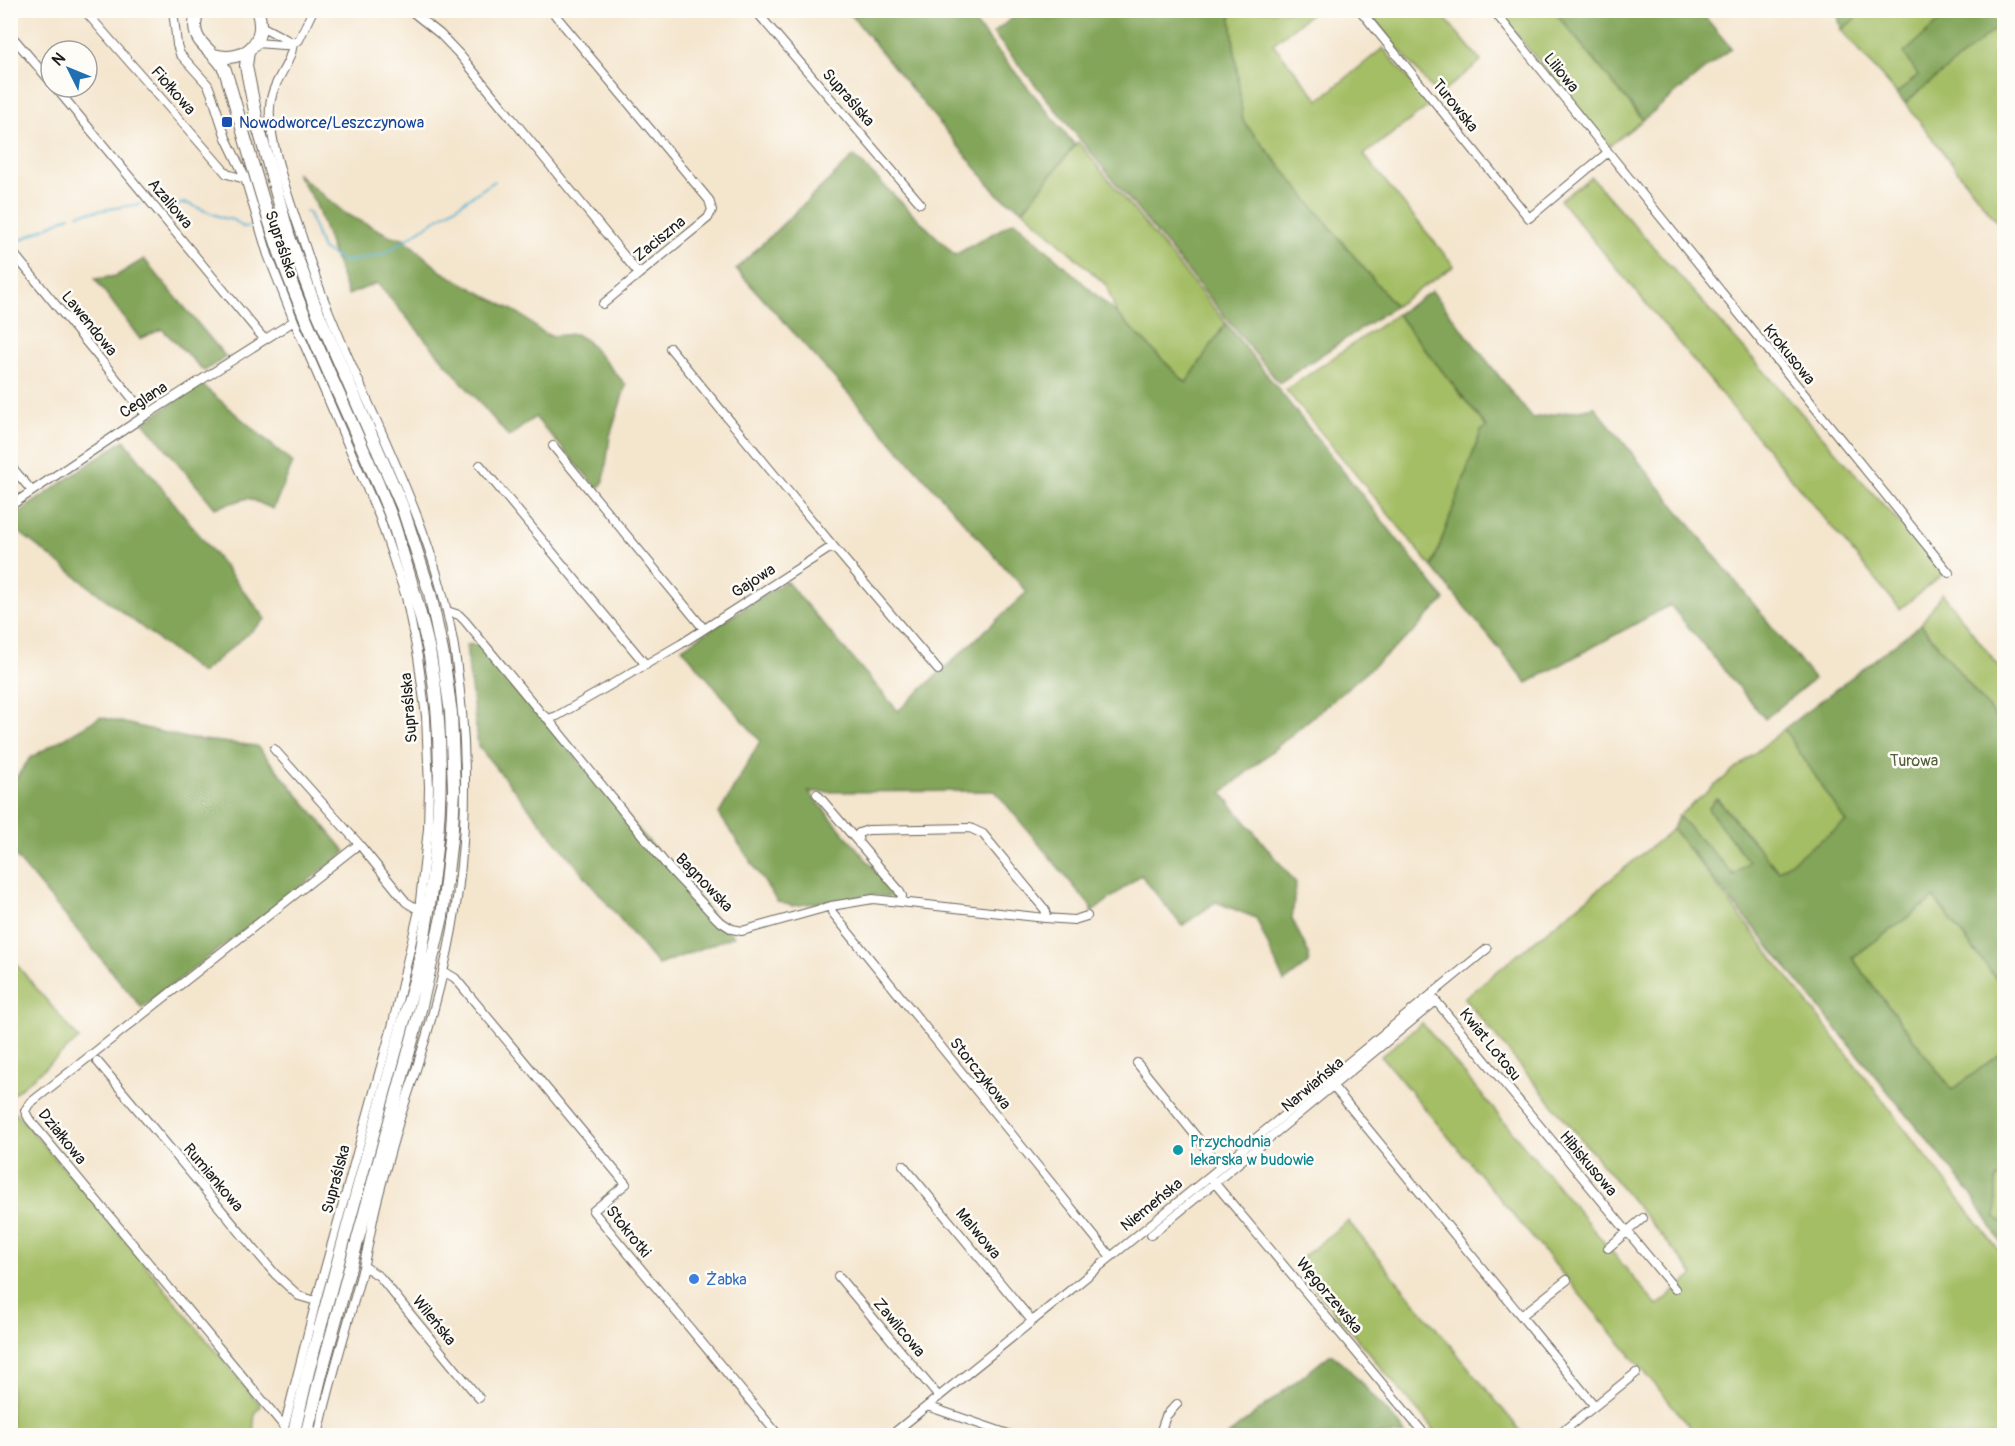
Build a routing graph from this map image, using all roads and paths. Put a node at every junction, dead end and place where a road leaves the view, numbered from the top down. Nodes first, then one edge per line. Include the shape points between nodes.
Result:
1 (173, 10) edge
2 (198, 10) edge
3 (313, 10) edge
4 (410, 10) edge
5 (551, 10) edge
6 (754, 10) edge
7 (1360, 10) edge
8 (1493, 10) edge
9 (85, 11) edge
10 (261, 16) edge
11 (10, 34) edge
12 (293, 43) junction
13 (252, 47) junction
14 (214, 55) junction
15 (39, 68) edge
16 (65, 99) edge
17 (1607, 153) junction
18 (245, 179) junction
19 (920, 203) dead end
20 (10, 249) edge
21 (639, 274) junction
22 (603, 304) dead end
23 (294, 321) junction
24 (264, 339) junction
25 (670, 348) dead end
26 (146, 415) junction
27 (553, 446) dead end
28 (10, 465) edge
29 (480, 465) dead end
30 (32, 491) junction
31 (10, 506) edge
32 (833, 546) junction
33 (1948, 573) dead end
34 (447, 611) junction
35 (704, 629) junction
36 (645, 665) junction
37 (938, 670) dead end
38 (548, 719) junction
39 (274, 749) dead end
40 (817, 794) dead end
41 (359, 844) junction
42 (859, 844) junction
43 (901, 901) junction
44 (831, 906) junction
45 (419, 910) junction
46 (1087, 916) dead end
47 (1045, 918) junction
48 (1487, 949) dead end
49 (443, 971) junction
50 (1433, 998) junction
51 (97, 1061) dead end
52 (1137, 1063) dead end
53 (1330, 1082) junction
54 (1528, 1113) joint
55 (903, 1165) dead end
56 (1220, 1166) junction
57 (1209, 1176) junction
58 (1215, 1183) junction
59 (1643, 1218) dead end
60 (1627, 1233) junction
61 (1151, 1235) dead end
62 (1608, 1248) dead end
63 (1111, 1257) junction
64 (364, 1266) junction
65 (838, 1276) dead end
66 (1567, 1280) dead end
67 (1675, 1289) dead end
68 (316, 1301) junction
69 (1521, 1316) junction
70 (1032, 1322) junction
71 (1636, 1373) dead end
72 (939, 1397) junction
73 (479, 1398) dead end
74 (1177, 1404) dead end
75 (1594, 1405) junction
76 (927, 1406) junction
77 (284, 1425) junction
78 (282, 1436) edge
79 (293, 1436) edge
80 (306, 1436) edge
81 (318, 1436) edge
82 (779, 1436) edge
83 (890, 1436) edge
84 (1014, 1436) edge
85 (1159, 1436) edge
86 (1426, 1436) edge
87 (1557, 1436) edge

1 - 18 street, Supraślska via 180,54 208,85
2 - 14 main road via 196,36
3 - 12 street, Supraślska via 299,40
4 - 21 street, Zaciszna via 460,54
5 - 21 street, Zaciszna via 709,200 712,210 708,218
6 - 19 street, Supraślska
7 - 17 street, Turowska via 1528,218
8 - 17 street, Liliowa
9 - 18 street, Fiołkowa via 227,174
10 - 12 street
10 - 13 main road
11 - 15 street
12 - 13 street
12 - 34 street, Supraślska via 270,100 281,170 322,293 414,503
13 - 14 main road via 231,58
13 - 80 main road via 246,66 289,237 402,506 430,593 451,713 454,790 448,872 430,971
14 - 79 main road via 225,70 269,219 302,311 390,513 428,646 437,714 439,829 422,947
16 - 24 street, Azaliowa
17 - 33 street, Krokusowa
18 - 23 street, Supraślska via 268,255
20 - 26 street, Lawendowa
21 - 22 street
23 - 24 street, Ceglana
23 - 45 street, Supraślska via 380,516 406,597 426,716 429,787
24 - 26 street, Ceglana
25 - 32 street
26 - 30 street, Ceglana
27 - 35 street
28 - 30 street
29 - 36 street
30 - 31 street, Ceglana
32 - 35 street, Gajowa
32 - 37 street
34 - 38 street, Bagnowska via 465,621
34 - 49 street, Supraślska via 456,657 466,771 465,831 457,905
35 - 36 street, Gajowa
36 - 38 street, Gajowa
38 - 44 street, Bagnowska via 669,868 718,920 742,931
39 - 41 street
40 - 42 street
41 - 45 street via 406,902
41 - 77 street, Działkowa via 29,1104 25,1112
42 - 43 street via 898,889
42 - 47 street via 859,834 868,830 976,830 1046,911
43 - 44 street, Bagnowska via 873,899
43 - 47 street, Bagnowska
44 - 63 street, Storczykowa
45 - 68 street, Supraślska via 393,1023
46 - 47 street, Bagnowska via 1074,920
48 - 50 street, Niemeńska
49 - 64 street, Supraślska via 376,1207
49 - 82 street, Stokrotki via 455,978 626,1184 593,1211
50 - 53 street, Niemeńska
50 - 54 street, Kwiat Lotosu
51 - 68 street, Rumiankowa via 275,1274 299,1296
52 - 56 street
53 - 56 street, Niemeńska
53 - 58 street, Narwiańska
53 - 69 street
54 - 60 street, Hibiskusowa
55 - 70 street, Malwowa
56 - 57 street, Niemeńska
57 - 58 street, Węgorzewska
57 - 63 street, Niemeńska
58 - 61 street, Narwiańska
58 - 86 street, Węgorzewska
59 - 60 street
60 - 62 street
60 - 67 street, Hibiskusowa
63 - 70 street, Niemeńska
64 - 73 street, Wileńska via 380,1277
64 - 81 street, Supraślska
65 - 72 street, Zawilcowa
66 - 69 street
68 - 77 street, Supraślska
69 - 75 street
70 - 72 street, Niemeńska
71 - 75 street
72 - 76 street, Niemeńska
74 - 85 street via 1166,1416
75 - 87 street
76 - 83 street, Niemeńska
76 - 84 street
77 - 78 street, Supraślska

